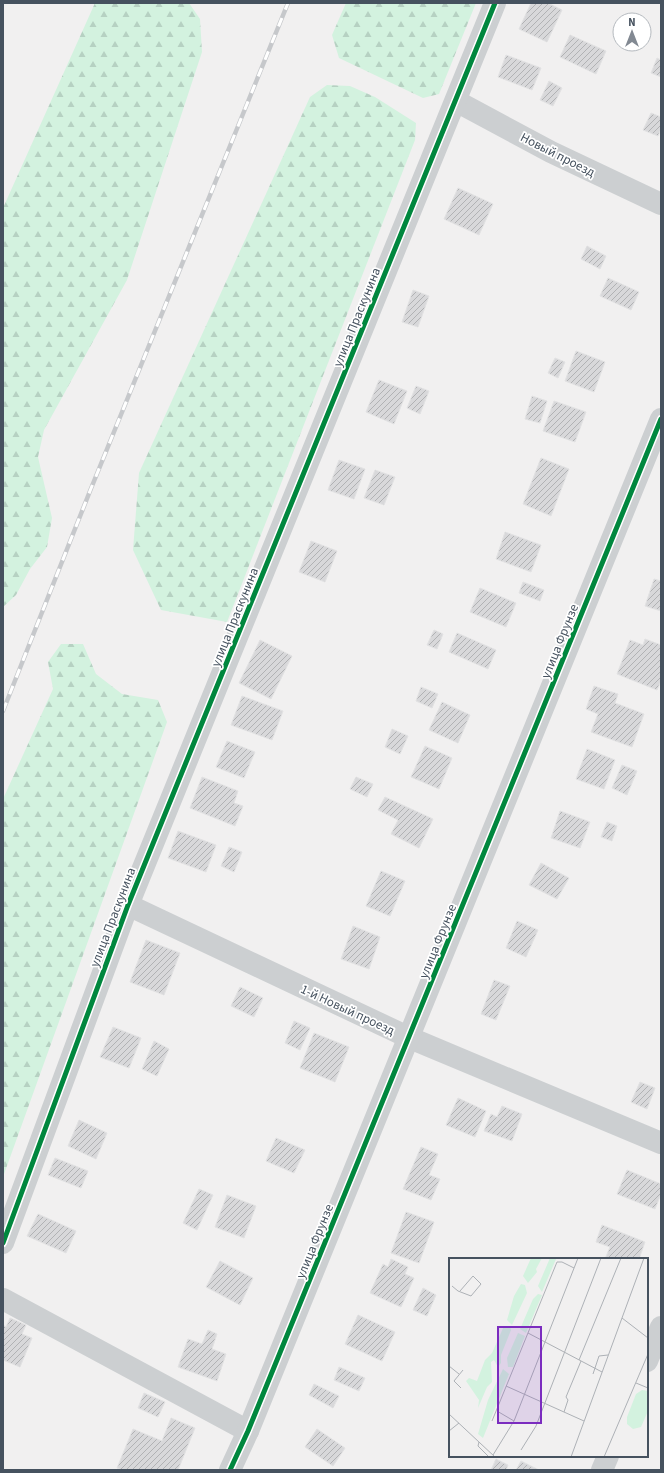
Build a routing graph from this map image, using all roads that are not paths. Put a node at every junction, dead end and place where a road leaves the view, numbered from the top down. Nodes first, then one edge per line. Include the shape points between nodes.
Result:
1 (495, 3) edge
2 (456, 101) junction
3 (661, 204) edge
4 (661, 419) edge
5 (128, 905) junction
6 (410, 1038) junction
7 (661, 1143) edge
8 (3, 1243) edge
9 (3, 1299) edge
10 (661, 1328) edge
11 (648, 1359) edge
12 (248, 1431) junction
13 (608, 1457) edge
14 (230, 1470) edge
15 (602, 1470) edge

1 - 2 street, улица Праскунина
2 - 3 street, Новый проезд via 551,152
2 - 5 street, улица Праскунина
4 - 6 street, улица Фрунзе
5 - 6 street, 1-й Новый проезд
5 - 8 street, улица Праскунина
6 - 7 street, 1-й Новый проезд
6 - 12 street, улица Фрунзе
9 - 12 street
10 - 11 street
12 - 14 street, улица Фрунзе
13 - 15 street

